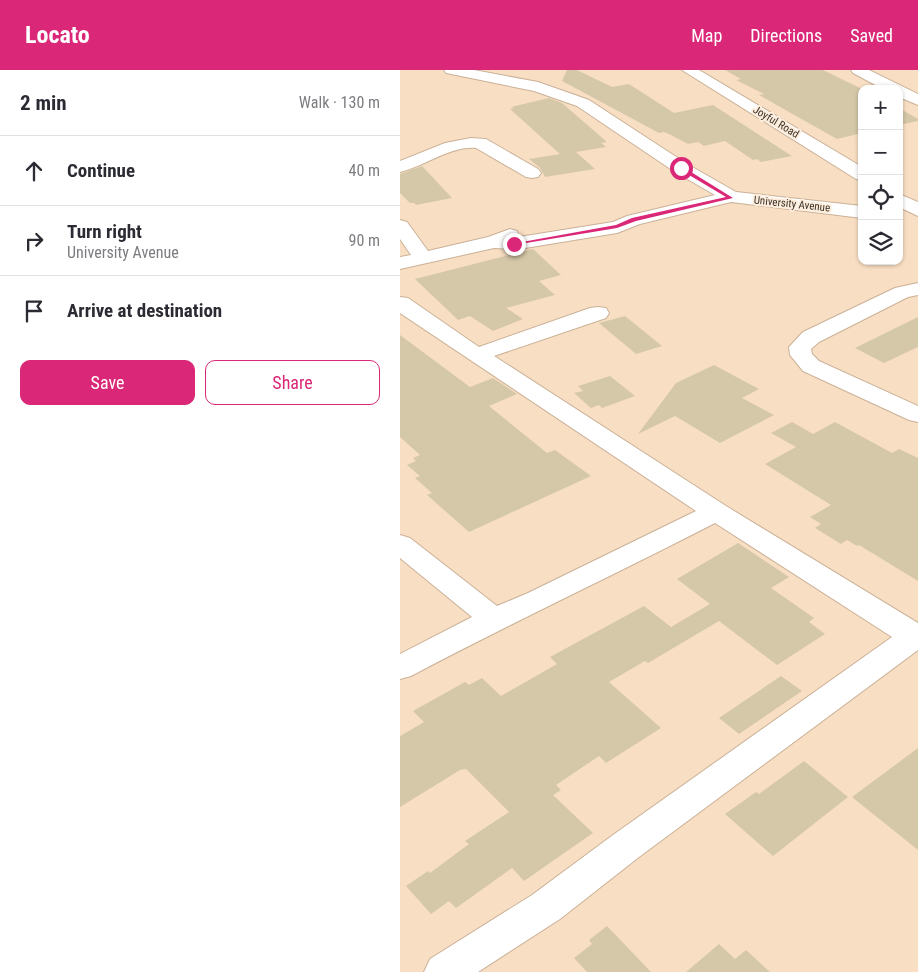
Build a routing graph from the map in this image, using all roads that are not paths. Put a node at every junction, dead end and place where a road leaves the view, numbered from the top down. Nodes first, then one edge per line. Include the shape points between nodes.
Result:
1 (451, 70) edge
2 (689, 70) edge
3 (858, 70) edge
4 (532, 72) dead end
5 (504, 80) junction
6 (887, 85) edge
7 (903, 93) edge
8 (918, 100) edge
9 (400, 167) edge
10 (532, 173) dead end
11 (858, 173) edge
12 (731, 198) junction
13 (903, 201) edge
14 (918, 210) edge
15 (858, 212) edge
16 (903, 216) edge
17 (918, 218) edge
18 (400, 226) edge
19 (423, 258) junction
20 (400, 263) edge
21 (918, 289) edge
22 (400, 303) edge
23 (598, 313) dead end
24 (476, 355) junction
25 (918, 415) edge
26 (716, 512) junction
27 (400, 544) edge
28 (494, 619) junction
29 (917, 636) edge
30 (400, 668) edge
31 (444, 972) edge

1 - 5 street
2 - 11 street, Joyful Road
3 - 6 street
4 - 5 street
5 - 12 street via 583,103
7 - 8 street
9 - 10 street via 473,142
12 - 15 street, University Avenue
12 - 19 street, University Avenue via 634,220 617,227 519,243 494,242
13 - 14 street
16 - 17 street
18 - 19 street
19 - 20 street, University Avenue
21 - 25 street via 902,292 811,337 800,347 801,355 811,366
22 - 24 street
23 - 24 street
24 - 26 street
26 - 28 street
26 - 29 street
27 - 28 street
28 - 30 street
29 - 31 street via 546,907

